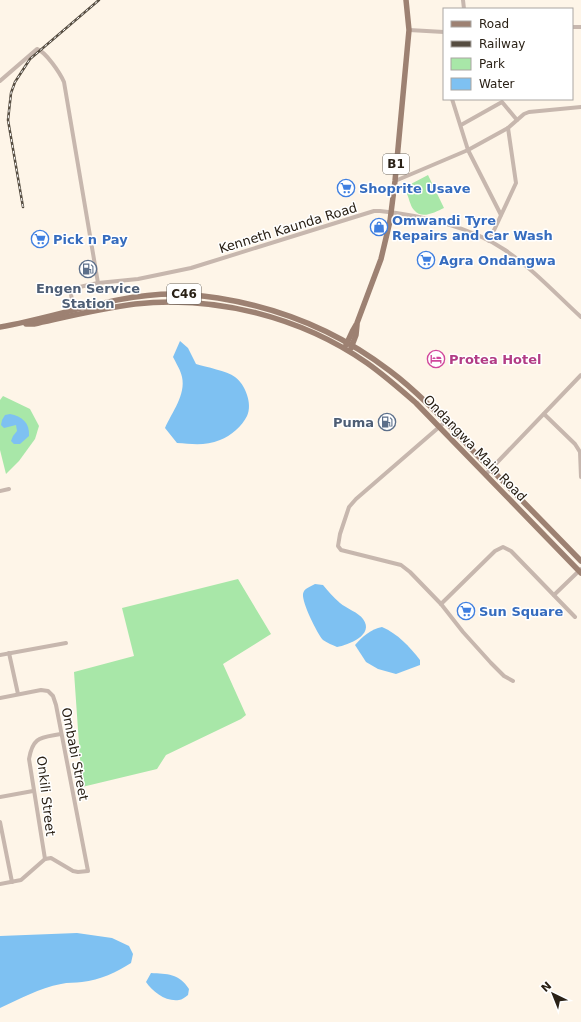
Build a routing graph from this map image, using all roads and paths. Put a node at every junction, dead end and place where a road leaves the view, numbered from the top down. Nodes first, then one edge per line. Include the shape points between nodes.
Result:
1 (406, 0) edge
2 (409, 30) junction
3 (443, 32) edge
4 (0, 81) edge
5 (452, 100) edge
6 (581, 107) edge
7 (517, 120) junction
8 (461, 124) junction
9 (508, 128) junction
10 (468, 150) junction
11 (395, 181) junction
12 (390, 212) junction
13 (501, 215) junction
14 (489, 240) junction
15 (98, 283) junction
16 (75, 313) junction
17 (581, 317) edge
18 (0, 327) edge
19 (350, 344) junction
20 (347, 351) junction
21 (581, 375) edge
22 (544, 414) junction
23 (445, 422) junction
24 (440, 427) junction
25 (491, 469) junction
26 (486, 474) junction
27 (581, 477) edge
28 (9, 489) dead end
29 (0, 491) edge
30 (581, 561) edge
31 (580, 571) edge
32 (554, 595) junction
33 (442, 604) junction
34 (576, 617) dead end
35 (66, 643) dead end
36 (9, 653) junction
37 (0, 655) edge
38 (513, 682) dead end
39 (18, 694) junction
40 (0, 698) edge
41 (61, 734) junction
42 (33, 791) junction
43 (0, 797) edge
44 (0, 822) edge
45 (45, 859) junction
46 (12, 882) junction
47 (0, 884) edge

1 - 2 main road, B1
2 - 3 street
2 - 11 main road, B1
4 - 15 street via 37,49 46,56 64,82
5 - 8 street
6 - 7 street via 529,112
7 - 8 street via 502,102
7 - 9 street
8 - 10 street
9 - 10 street
9 - 13 street via 516,183
10 - 11 street
10 - 13 street
11 - 12 main road, B1
12 - 14 street, Kenneth Kaunda Road via 447,224
12 - 15 street, Kenneth Kaunda Road via 374,212 191,268 138,279
12 - 19 main road, B1 via 381,259 357,323 356,335
13 - 14 street
14 - 17 street, Kenneth Kaunda Road via 520,261
15 - 16 street, Kenneth Kaunda Road via 70,289
16 - 18 main road, C46
16 - 19 main road, C46 via 103,303 143,296 189,295 228,300 271,310 318,328
16 - 20 main road, C46 via 162,302 226,307 296,326
19 - 20 main road, B1
19 - 23 main road, Ondangwa Main Road via 400,379
20 - 24 main road, Ondangwa Main Road via 400,389
21 - 22 street
22 - 25 street
22 - 27 street via 580,452
23 - 24 street
23 - 25 main road, Ondangwa Main Road
24 - 26 main road, Ondangwa Main Road
24 - 33 street via 349,507 338,546 342,550 401,565
25 - 26 street
25 - 30 main road, Ondangwa Main Road
26 - 31 main road, Ondangwa Main Road
28 - 29 street
31 - 32 street
32 - 33 street via 511,551 503,548 495,551
32 - 34 street
33 - 38 street via 491,664
35 - 36 street
36 - 37 street
36 - 39 street
39 - 40 street, Ombabi Street
39 - 41 street, Ombabi Street via 48,691 56,705
41 - 42 street, Onkili Street via 42,738 33,744 29,759
41 - 45 street, Ombabi Street via 88,871 73,871 51,858
42 - 43 street
42 - 45 street, Onkili Street
44 - 46 street
45 - 46 street via 21,880
46 - 47 street

